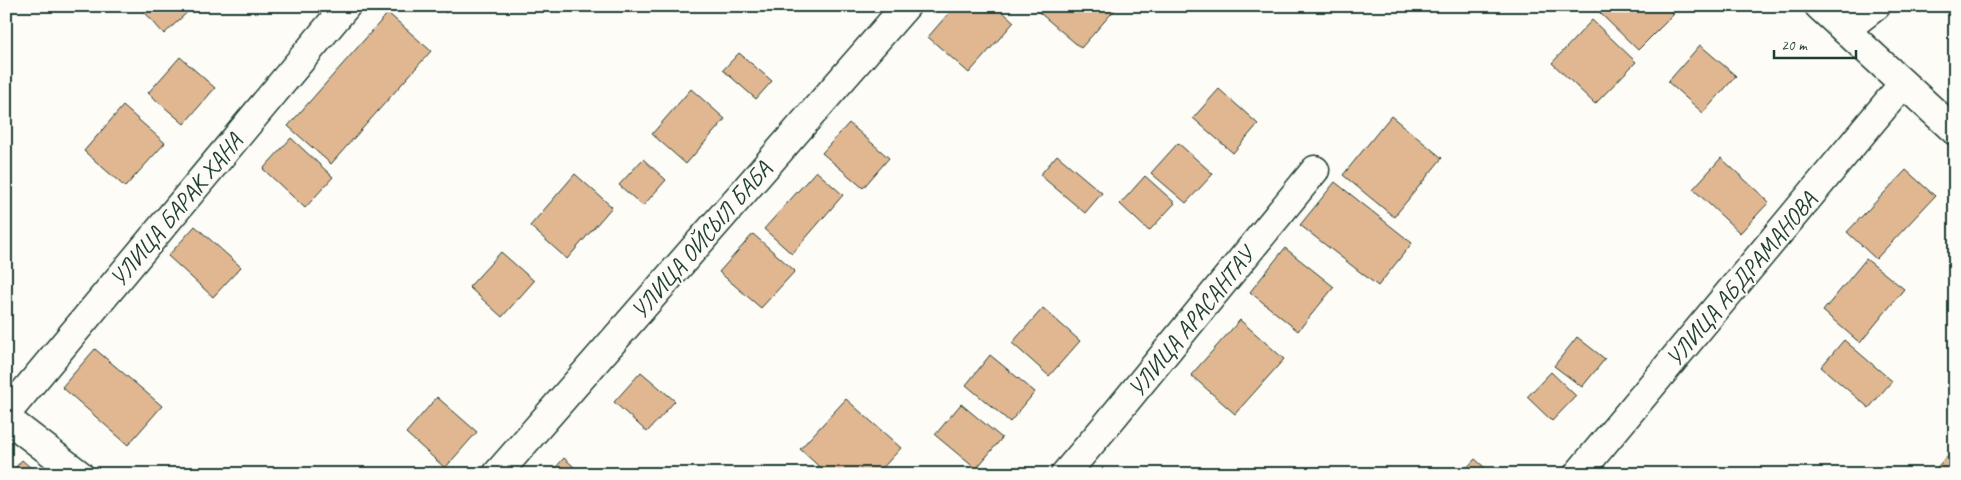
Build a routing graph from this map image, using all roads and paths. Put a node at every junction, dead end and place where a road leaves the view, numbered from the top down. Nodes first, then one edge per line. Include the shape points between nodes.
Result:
1 (346, 6) edge
2 (906, 6) edge
3 (1820, 6) edge
4 (1876, 6) edge
5 (1845, 30) junction
6 (1903, 84) junction
7 (1955, 130) edge
8 (1315, 170) dead end
9 (6, 416) edge
10 (79, 474) edge
11 (497, 474) edge
12 (1065, 474) edge
13 (1578, 474) edge

1 - 9 street, УЛИЦА БАРАК ХАНА
2 - 11 street, УЛИЦА ОЙСЫЛ БАБА
3 - 5 street
4 - 5 street
5 - 6 street
6 - 7 street
6 - 13 street, УЛИЦА АБДРАМАНОВА
8 - 12 street, УЛИЦА АРАСАНТАУ
9 - 10 street

